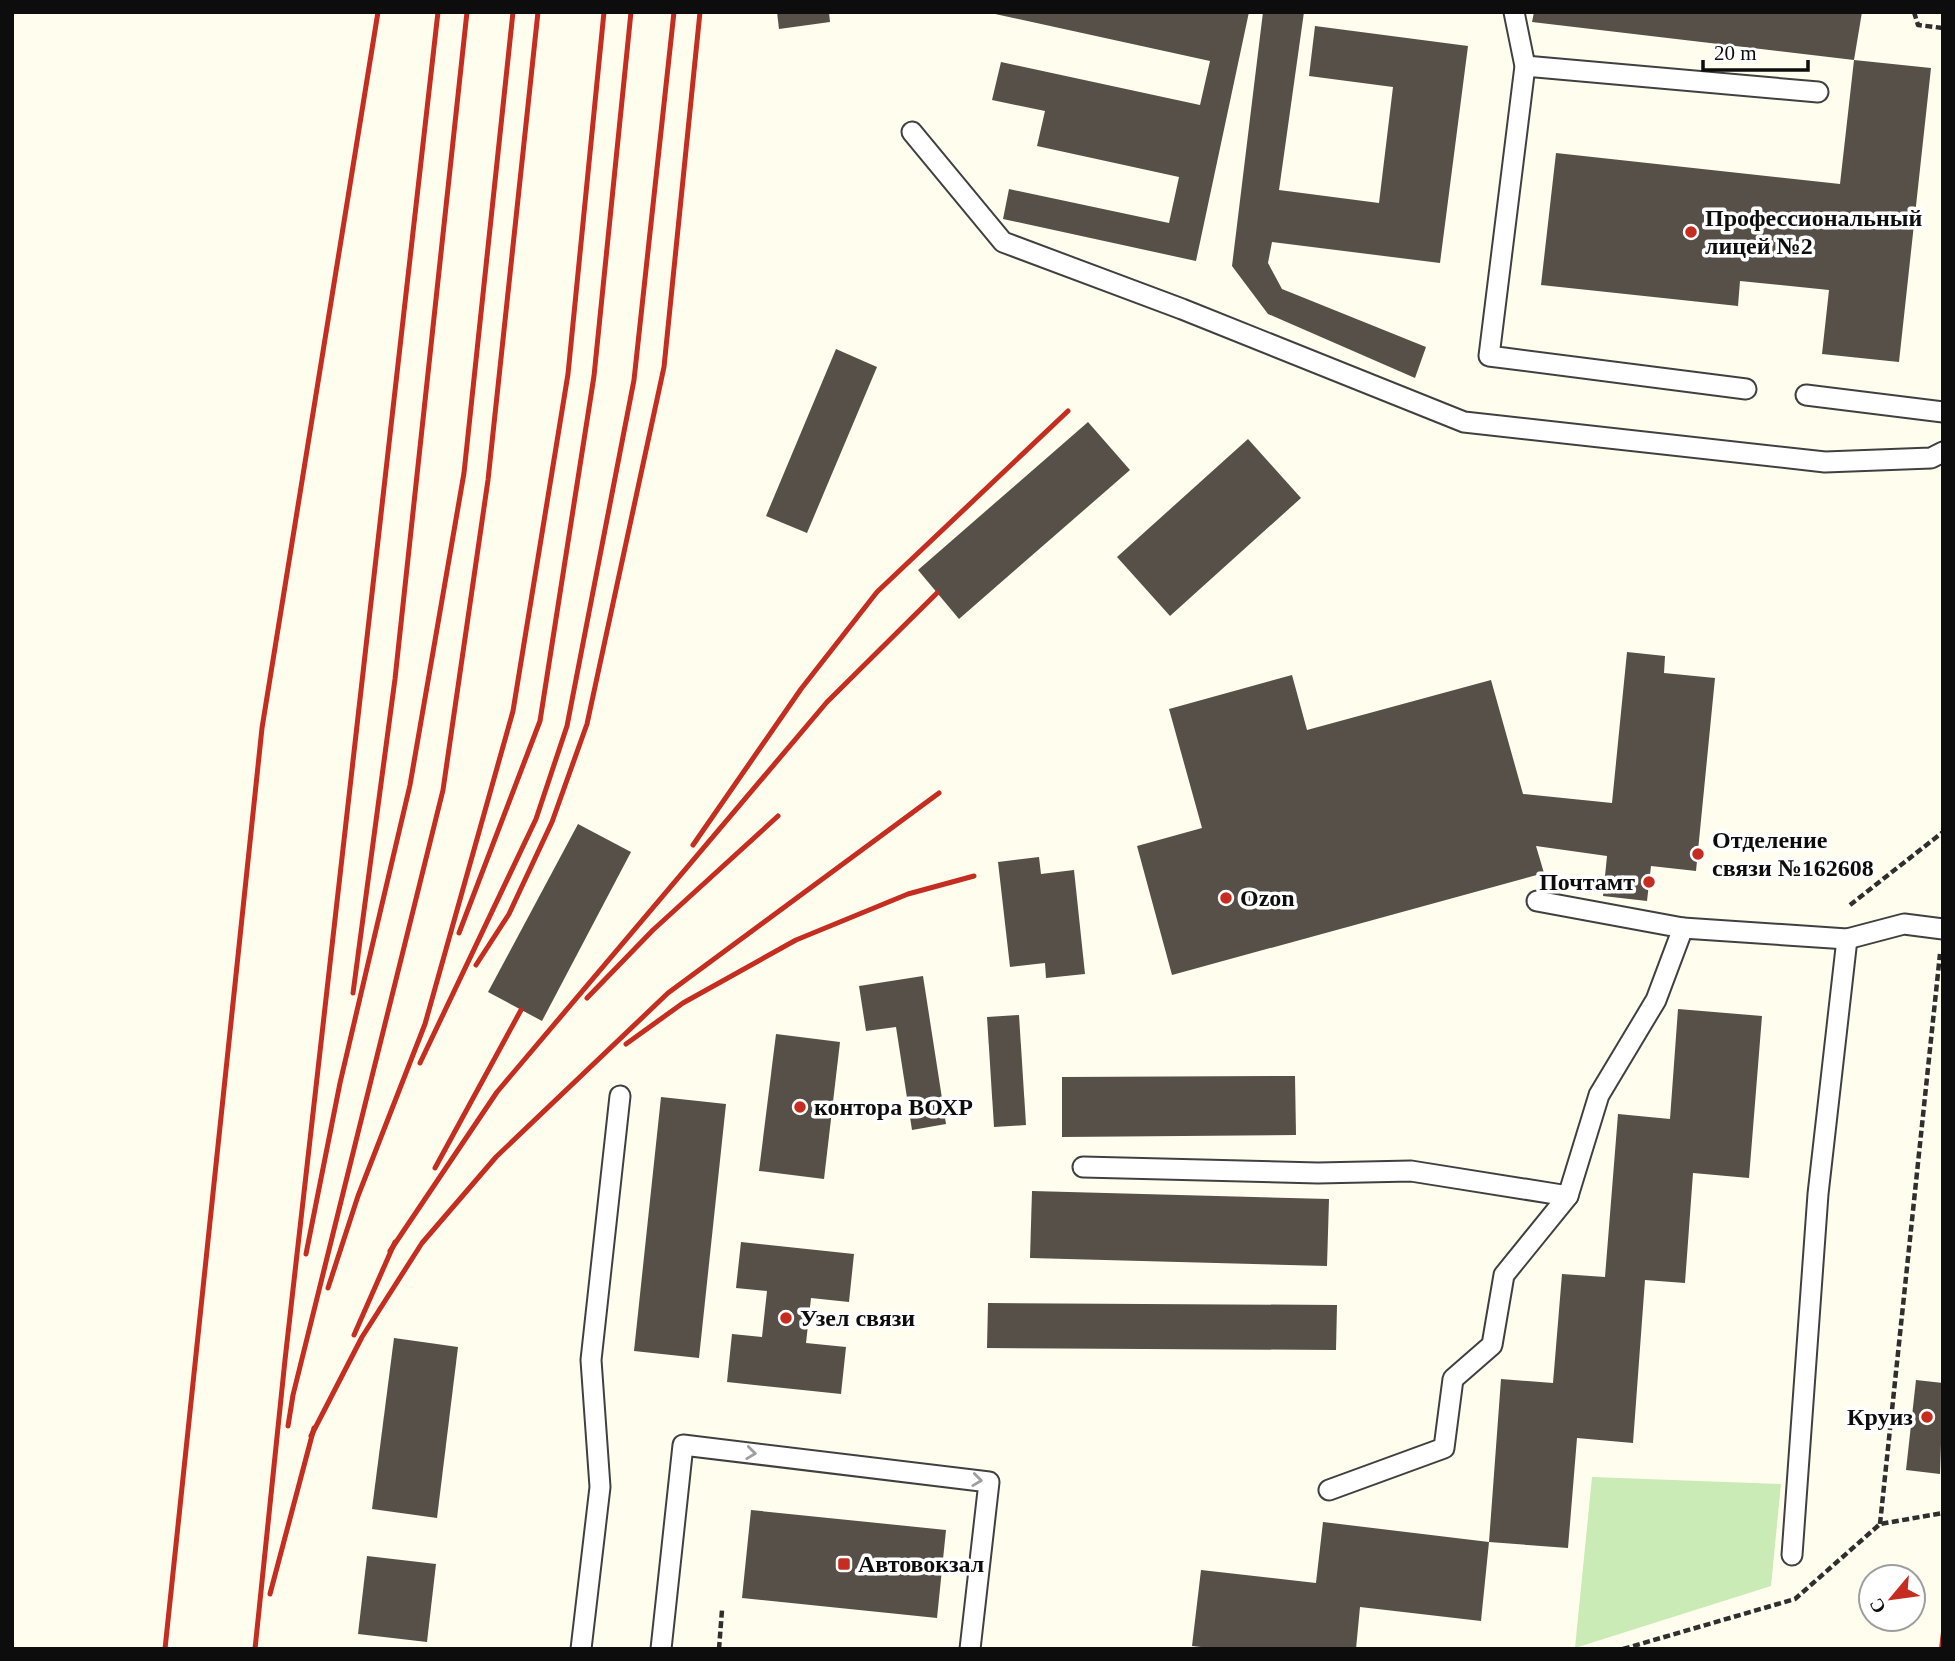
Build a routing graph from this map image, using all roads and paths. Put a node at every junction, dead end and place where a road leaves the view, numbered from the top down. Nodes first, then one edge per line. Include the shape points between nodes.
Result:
1 (1514, 12) edge
2 (1914, 12) edge
3 (1943, 28) edge
4 (1525, 66) junction
5 (1818, 92) dead end
6 (912, 132) dead end
7 (1746, 388) dead end
8 (1806, 396) dead end
9 (1943, 412) edge
10 (1943, 452) edge
11 (1943, 832) edge
12 (1536, 901) dead end
13 (1850, 905) dead end
14 (1683, 928) junction
15 (1943, 929) edge
16 (1847, 939) junction
17 (620, 1096) dead end
18 (1083, 1167) dead end
19 (1568, 1196) junction
20 (1329, 1490) dead end
21 (1943, 1513) edge
22 (1880, 1524) junction
23 (1792, 1556) dead end
24 (722, 1610) dead end
25 (581, 1649) edge
26 (662, 1649) edge
27 (719, 1649) edge
28 (970, 1649) edge
29 (1623, 1649) edge

1 - 4 lane
2 - 3 path via 1918,25
4 - 5 lane
4 - 7 lane via 1489,356
6 - 10 lane via 1003,242 1464,422 1825,462 1931,458
8 - 9 lane
11 - 13 path
12 - 14 lane
14 - 16 lane
14 - 19 lane via 1656,1000 1599,1095
15 - 16 lane via 1904,924
15 - 22 path
16 - 23 lane via 1818,1194
17 - 25 lane via 591,1360 600,1488
18 - 19 lane via 1410,1171
19 - 20 lane via 1504,1275 1492,1345 1453,1379 1444,1448
21 - 22 path
22 - 29 path via 1795,1599
24 - 27 path
26 -> 28 lane via 684,1445 989,1482

